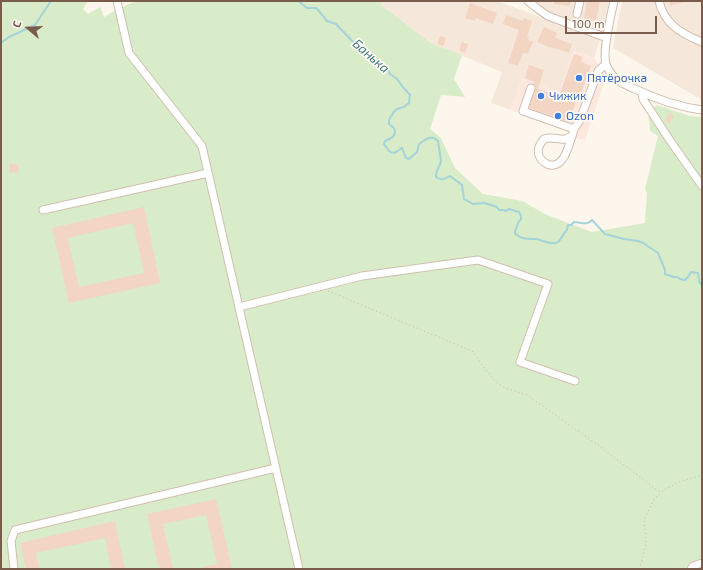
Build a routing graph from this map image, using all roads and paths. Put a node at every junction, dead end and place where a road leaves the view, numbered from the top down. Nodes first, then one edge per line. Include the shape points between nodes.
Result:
1 (116, 1) edge
2 (528, 1) edge
3 (580, 1) edge
4 (614, 1) edge
5 (659, 1) edge
6 (577, 14) dead end
7 (607, 38) junction
8 (702, 42) edge
9 (606, 64) junction
10 (530, 88) dead end
11 (642, 93) junction
12 (702, 110) edge
13 (573, 133) junction
14 (208, 173) junction
15 (702, 186) edge
16 (43, 210) dead end
17 (318, 287) junction
18 (239, 307) junction
19 (575, 382) dead end
20 (276, 468) junction
21 (702, 476) edge
22 (661, 493) junction
23 (702, 563) edge
24 (14, 569) edge
25 (300, 569) edge
26 (639, 569) edge
27 (691, 569) edge

1 - 14 street via 129,53 202,146
2 - 7 street via 548,16
3 - 6 street
4 - 7 street
5 - 8 street via 660,9 669,23 685,35
7 - 9 street
9 - 11 street via 616,79
9 - 13 street via 598,71
10 - 13 street via 522,111
11 - 12 street via 684,107
11 - 15 street via 643,99
13 - 13 street via 566,139 549,138 540,143 540,158 551,164 561,161
14 - 16 street
14 - 18 street
17 - 18 street
17 - 19 street via 362,276 478,260 548,284 520,362
17 - 22 path via 472,351 495,381 505,388 527,395
18 - 20 street
20 - 24 street via 15,530 11,541
20 - 25 street
21 - 22 path via 681,481
22 - 26 path via 654,499 644,520 646,542
23 - 27 street via 692,566

